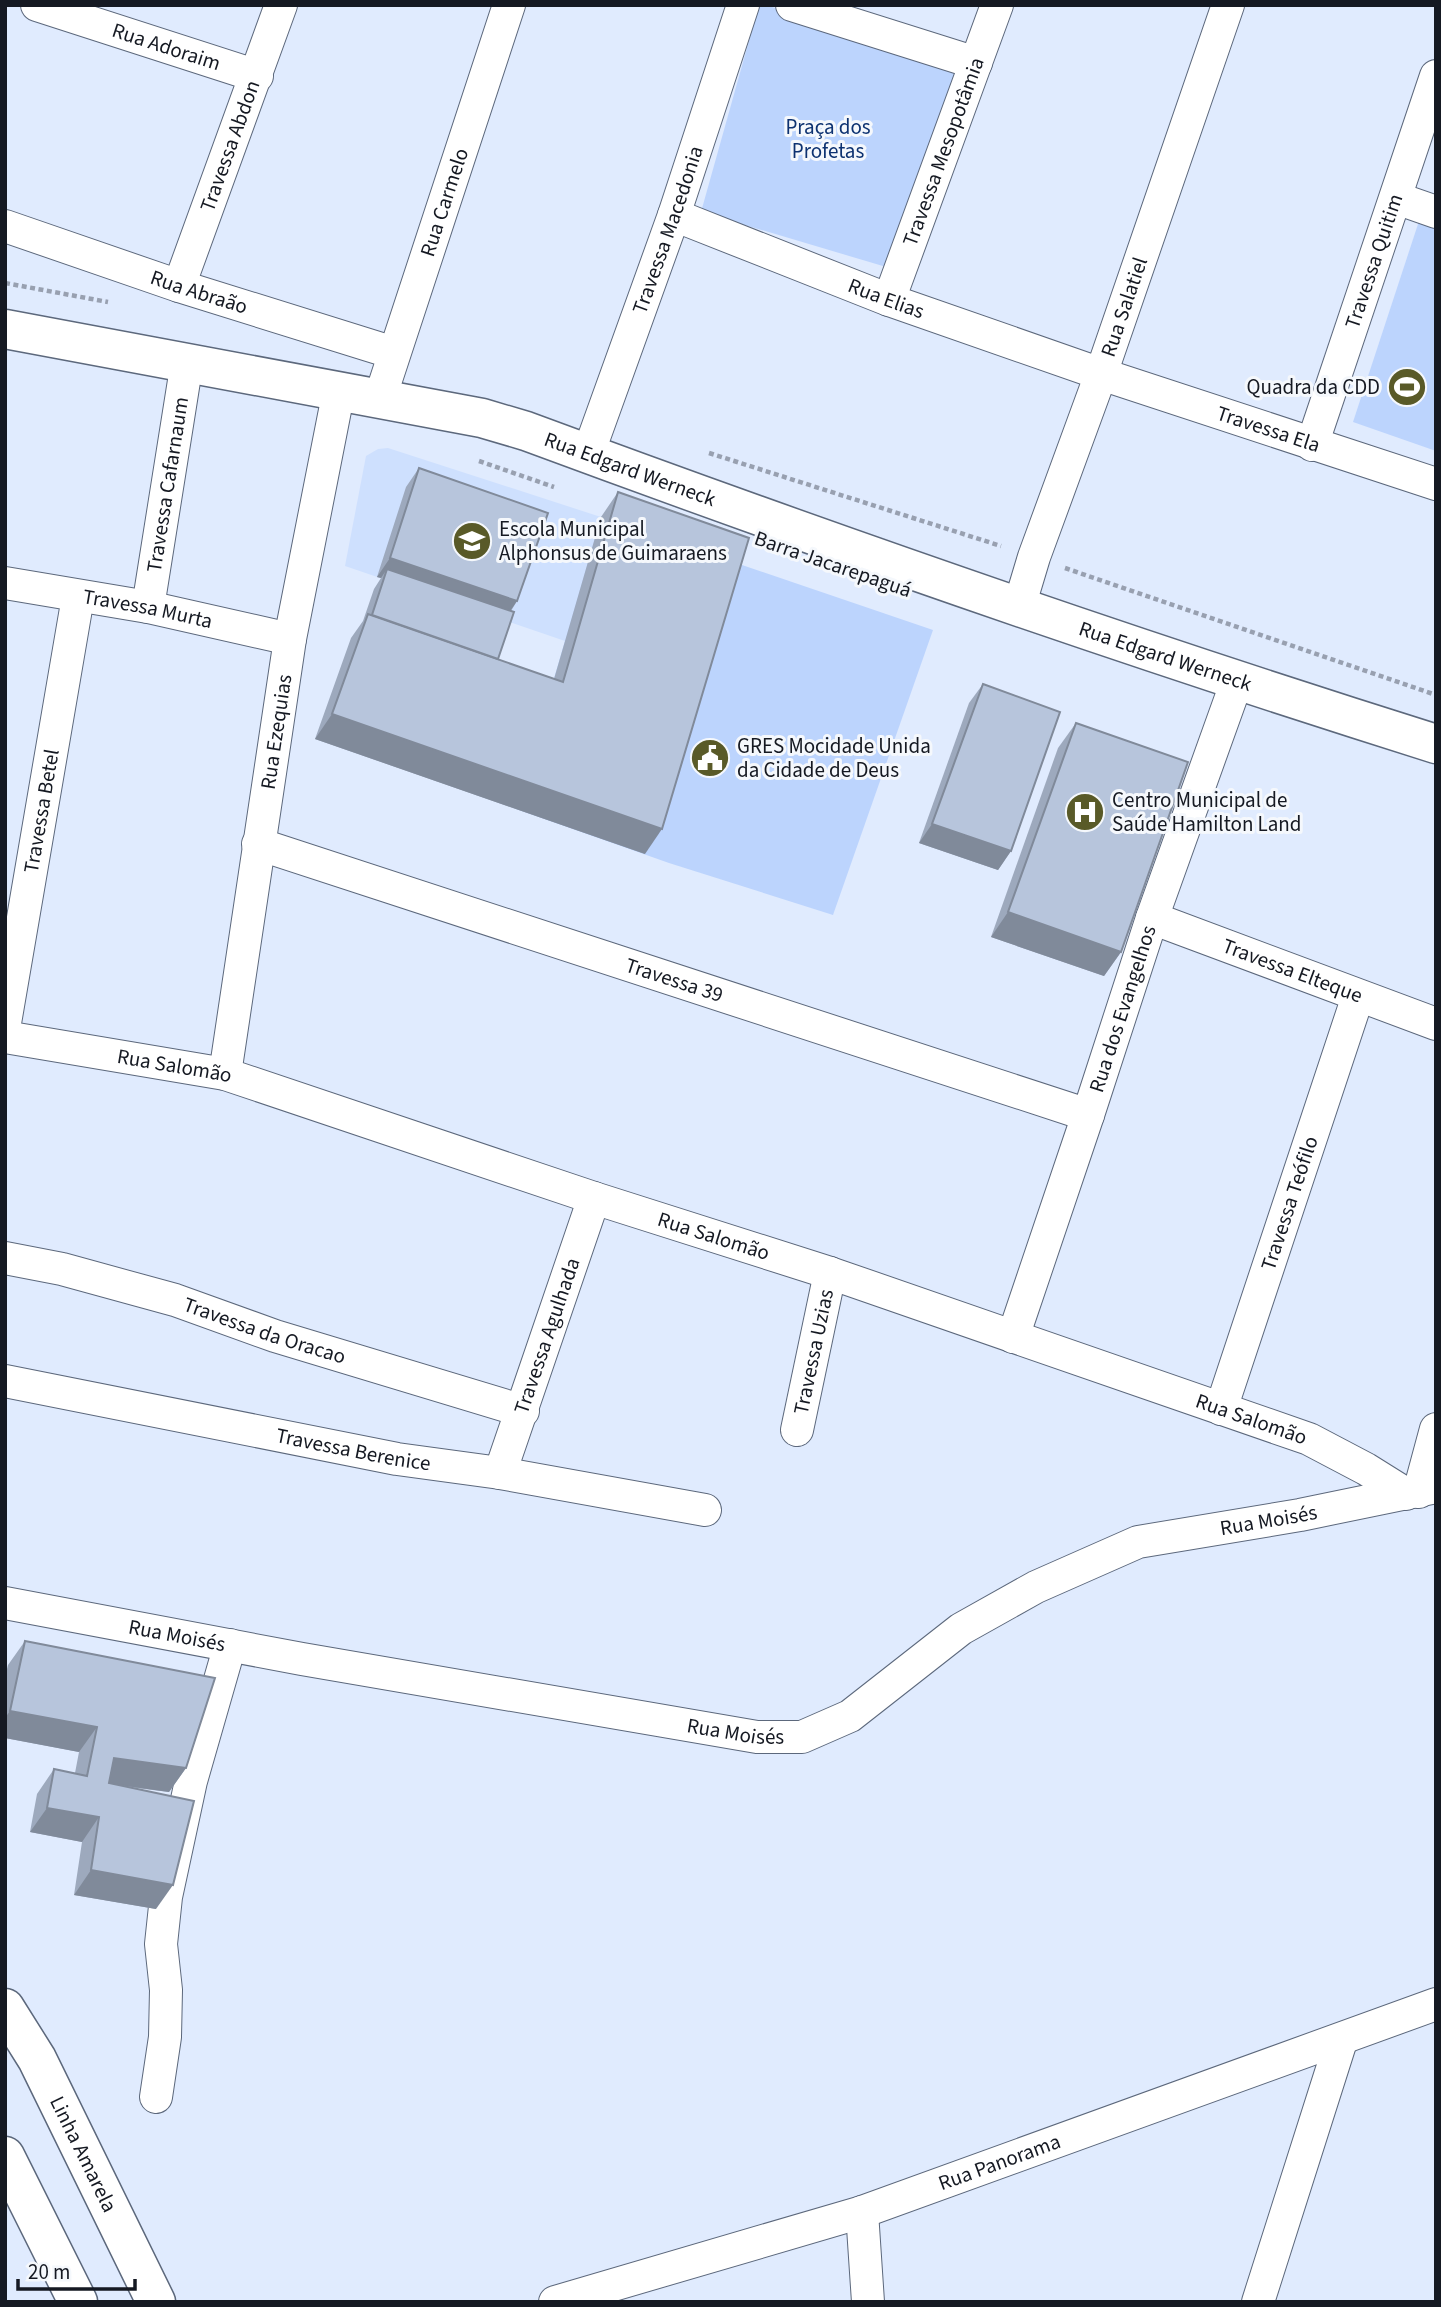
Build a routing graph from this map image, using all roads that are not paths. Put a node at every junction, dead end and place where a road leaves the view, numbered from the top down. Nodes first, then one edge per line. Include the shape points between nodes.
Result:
1 (37, 5) edge
2 (281, 5) edge
3 (509, 5) edge
4 (743, 5) edge
5 (792, 5) edge
6 (997, 5) edge
7 (1228, 5) edge
8 (976, 63) junction
9 (257, 76) junction
10 (1436, 76) edge
11 (1396, 198) junction
12 (1436, 212) edge
13 (674, 215) junction
14 (5, 226) edge
15 (179, 286) junction
16 (889, 300) junction
17 (5, 329) edge
18 (394, 353) junction
19 (187, 362) junction
20 (1101, 374) junction
21 (339, 390) junction
22 (380, 398) junction
23 (1312, 445) junction
24 (588, 454) junction
25 (1436, 484) edge
26 (5, 583) edge
27 (78, 597) junction
28 (148, 607) junction
29 (1019, 607) junction
30 (290, 639) junction
31 (1237, 681) junction
32 (1436, 744) edge
33 (258, 844) junction
34 (1152, 918) junction
35 (1358, 996) junction
36 (5, 1023) edge
37 (1436, 1024) edge
38 (5, 1037) edge
39 (225, 1074) junction
40 (1088, 1115) junction
41 (594, 1198) junction
42 (5, 1258) edge
43 (830, 1273) junction
44 (1013, 1336) junction
45 (5, 1381) edge
46 (1222, 1409) junction
47 (523, 1411) junction
48 (1436, 1429) edge
49 (797, 1430) dead end
50 (500, 1472) junction
51 (1420, 1491) edge
52 (705, 1510) dead end
53 (5, 1603) edge
54 (230, 1645) junction
55 (1436, 2004) edge
56 (5, 2008) edge
57 (1341, 2040) junction
58 (156, 2097) dead end
59 (5, 2156) edge
60 (862, 2212) junction
61 (78, 2302) edge
62 (156, 2302) edge
63 (555, 2302) edge
64 (868, 2302) edge
65 (1258, 2302) edge

1 - 9 street, Rua Adoraim
2 - 9 street, Travessa Abdon
3 - 18 street, Rua Carmelo
4 - 13 street, Travessa Macedonia
5 - 8 street
6 - 8 street, Travessa Mesopotâmia
7 - 20 street, Rua Salatiel
8 - 16 street, Travessa Mesopotâmia
9 - 15 street, Travessa Abdon
10 - 11 street, Travessa Quitim
11 - 12 street
11 - 23 street, Travessa Quitim
13 - 16 street, Rua Elias
13 - 24 street, Travessa Macedonia
14 - 15 street, Rua Abraão
15 - 18 street, Rua Abraão
16 - 20 street, Rua Elias
17 - 19 main road, Rua Edgard Werneck
18 - 22 street, Rua Carmelo
19 - 21 main road, Rua Edgard Werneck
19 - 28 street, Travessa Cafarnaum
20 - 23 street, Travessa Ela
20 - 29 street, Rua Salatiel
21 - 22 main road, Rua Edgard Werneck
21 - 30 street, Rua Ezequias
22 - 24 main road, Rua Edgard Werneck via 482,418
23 - 25 street, Travessa Ela
24 - 29 main road, Rua Edgard Werneck
26 - 27 street, Travessa Murta
27 - 28 street, Travessa Murta
27 - 36 street, Travessa Betel
28 - 30 street, Travessa Murta
29 - 31 main road, Rua Edgard Werneck
30 - 33 street, Rua Ezequias
31 - 32 main road, Rua Edgard Werneck
31 - 34 street, Rua dos Evangelhos
33 - 39 street, Rua Ezequias
33 - 40 street, Travessa 39
34 - 35 street, Travessa Elteque
34 - 40 street, Rua dos Evangelhos
35 - 37 street, Travessa Elteque
35 - 46 street, Travessa Teófilo
38 - 39 street, Rua Salomão
39 - 41 street, Rua Salomão
40 - 44 street, Rua dos Evangelhos
41 - 43 street, Rua Salomão
41 - 47 street, Travessa Agulhada
42 - 47 street, Travessa da Oracao via 175,1300 275,1336
43 - 44 street, Rua Salomão
43 - 49 street, Travessa Uzias
44 - 46 street, Rua Salomão
45 - 50 street, Travessa Berenice via 397,1459
46 - 51 street, Rua Salomão via 1309,1439
47 - 50 street, Travessa Agulhada
48 - 51 street
50 - 52 street, Travessa Berenice
51 - 54 street, Rua Moisés via 1138,1542 1036,1587 961,1629 850,1716 802,1737 757,1737
53 - 54 street, Rua Moisés
54 - 58 street via 191,1781 166,1898 161,1944 165,2037
55 - 57 street, Rua Panorama
56 - 62 main road, Linha Amarela via 37,2059
57 - 60 street, Rua Panorama
57 - 65 street
59 - 61 main road
60 - 63 street, Rua Panorama
60 - 64 street

